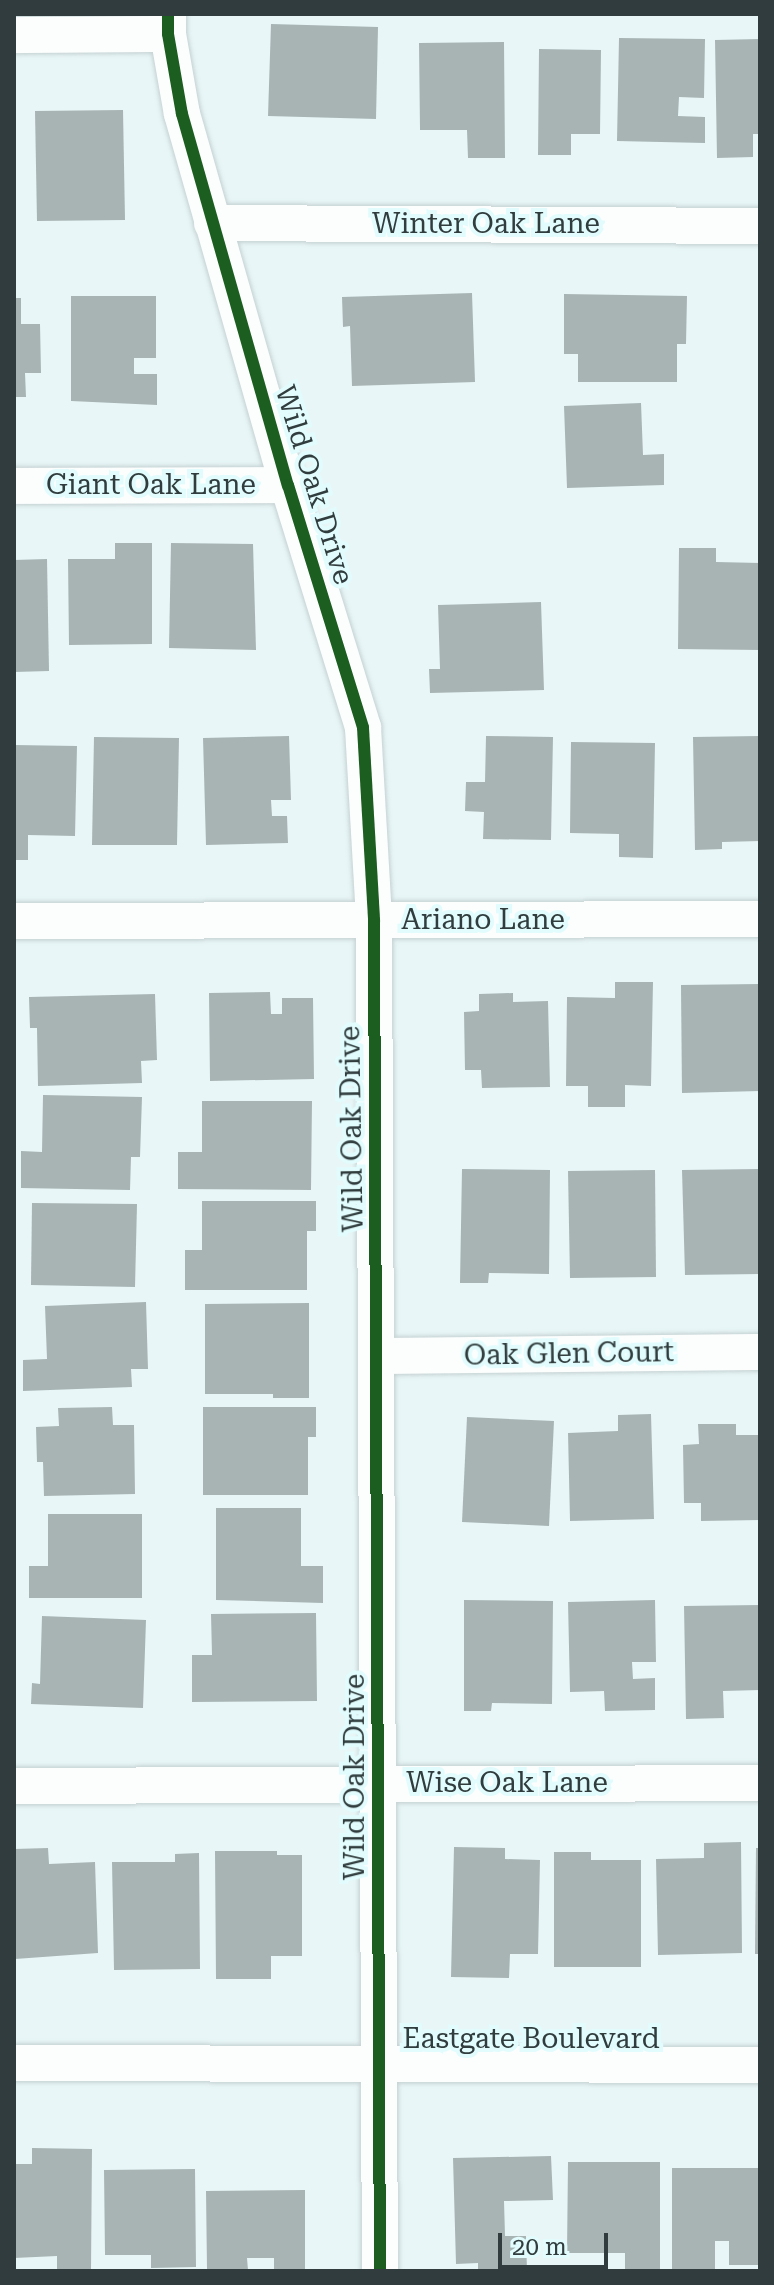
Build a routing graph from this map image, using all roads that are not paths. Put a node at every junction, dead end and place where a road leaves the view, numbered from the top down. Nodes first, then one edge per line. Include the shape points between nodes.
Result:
1 (168, 24) edge
2 (14, 35) edge
3 (212, 223) junction
4 (760, 226) edge
5 (288, 485) junction
6 (14, 486) edge
7 (760, 919) edge
8 (374, 920) junction
9 (14, 921) edge
10 (760, 1352) edge
11 (378, 1356) junction
12 (760, 1783) edge
13 (379, 1784) junction
14 (14, 1786) edge
15 (379, 2062) junction
16 (14, 2063) edge
17 (760, 2065) edge
18 (380, 2271) edge

1 - 2 street
1 - 3 street, Wild Oak Drive via 182,114
3 - 4 street, Winter Oak Lane
3 - 5 street, Wild Oak Drive
5 - 6 street, Giant Oak Lane
5 - 8 street, Wild Oak Drive via 363,728
7 - 8 street, Ariano Lane
8 - 9 street, Ariano Lane
8 - 11 street, Wild Oak Drive
10 - 11 street, Oak Glen Court
11 - 13 street, Wild Oak Drive
12 - 13 street, Wise Oak Lane
13 - 14 street, Wise Oak Lane
13 - 15 street, Wild Oak Drive
15 - 16 street, Eastgate Boulevard
15 - 17 street, Eastgate Boulevard
15 - 18 street, Wild Oak Drive

